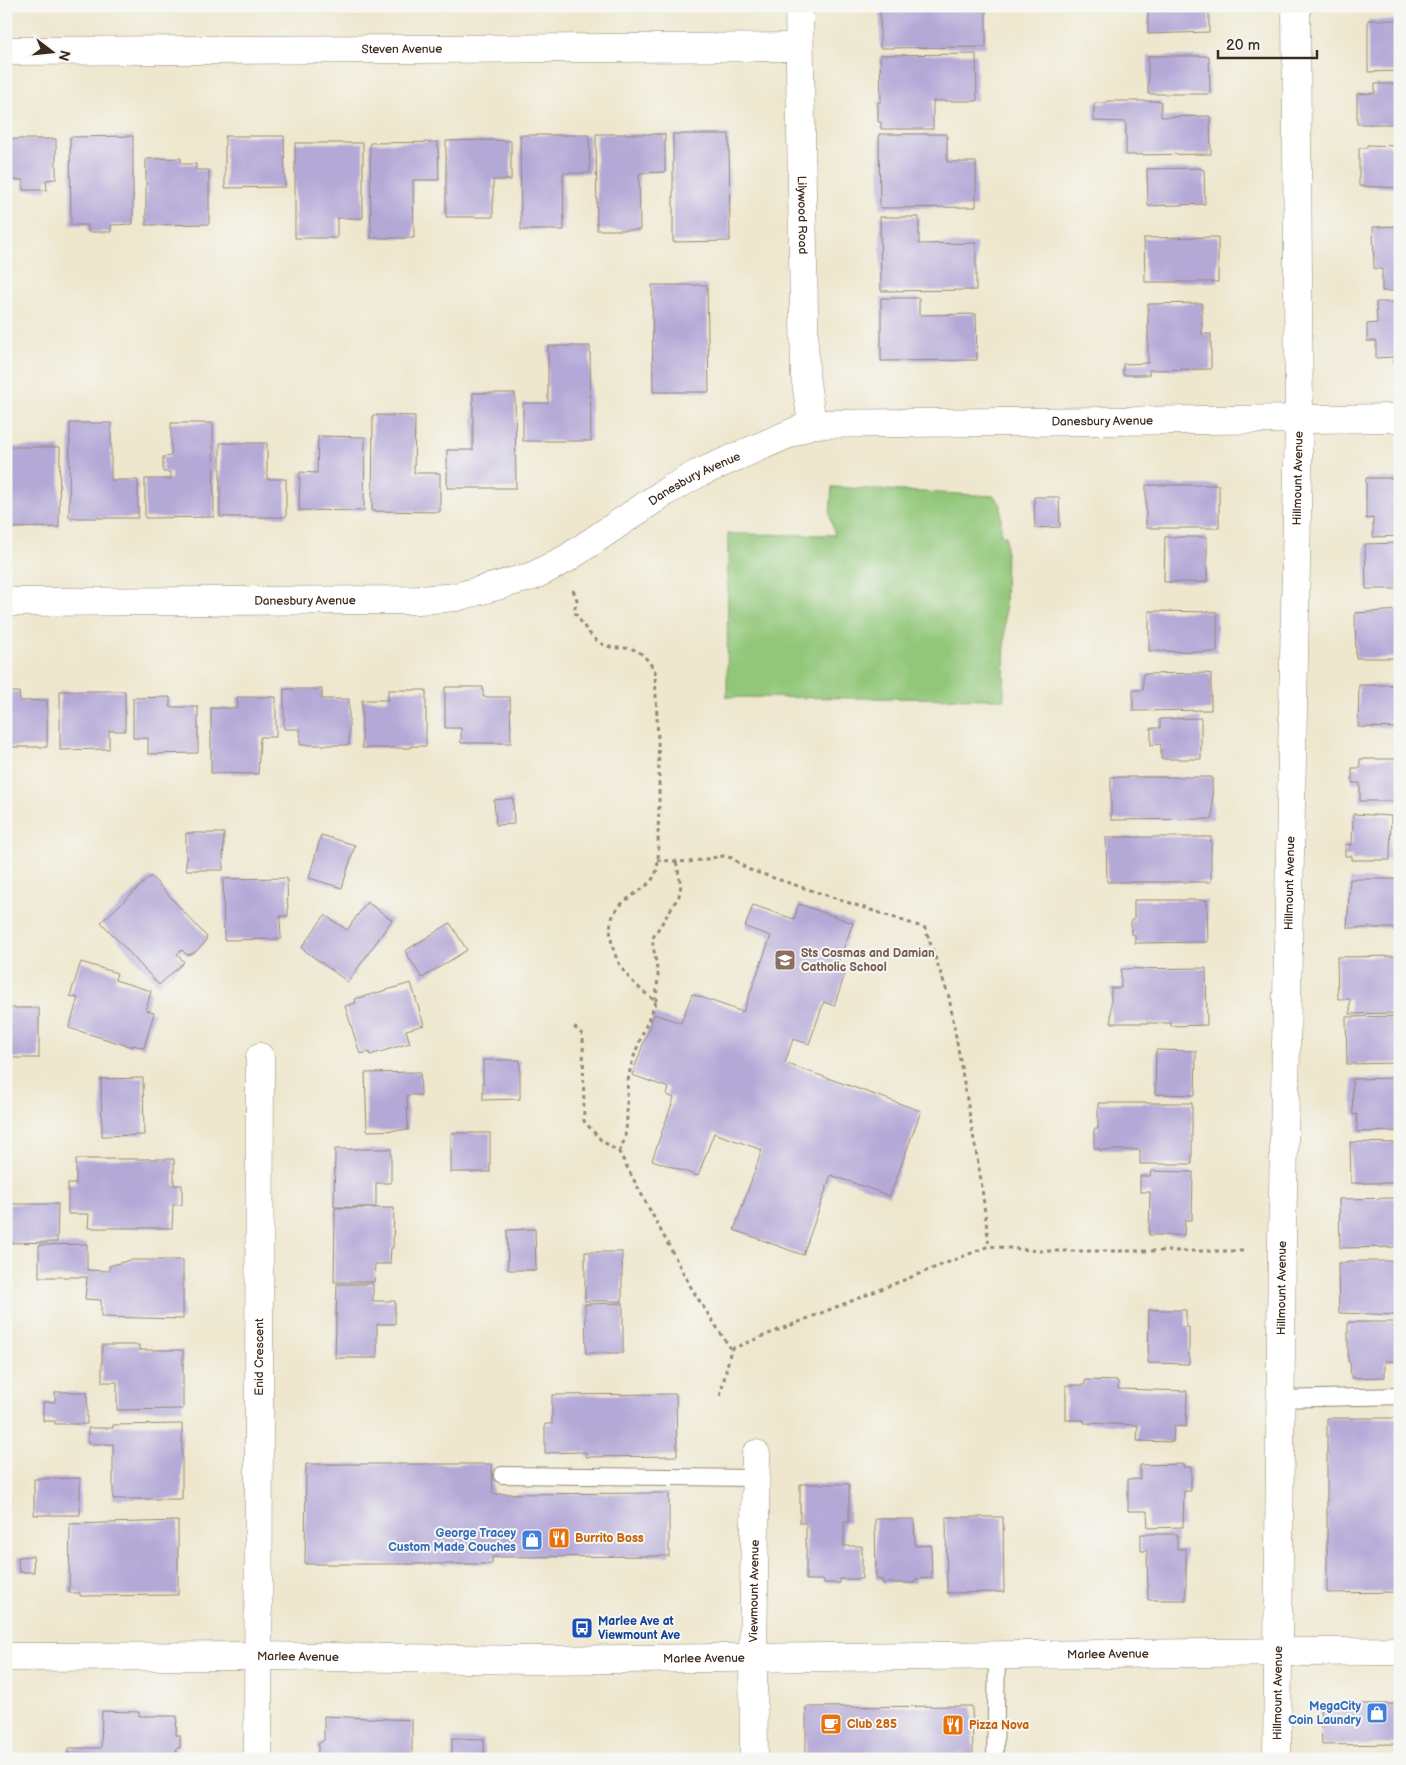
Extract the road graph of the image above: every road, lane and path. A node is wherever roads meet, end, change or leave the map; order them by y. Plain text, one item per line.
1 (799, 6) edge
2 (1296, 6) edge
3 (799, 48) junction
4 (6, 51) edge
5 (1299, 418) junction
6 (1400, 418) edge
7 (812, 424) junction
8 (572, 586) dead end
9 (6, 602) edge
10 (657, 860) junction
11 (676, 861) junction
12 (656, 1001) junction
13 (574, 1027) dead end
14 (260, 1057) dead end
15 (619, 1152) junction
16 (989, 1246) junction
17 (1243, 1251) dead end
18 (731, 1349) junction
19 (1400, 1396) edge
20 (720, 1397) dead end
21 (1280, 1398) junction
22 (756, 1466) joint
23 (502, 1475) dead end
24 (1400, 1651) edge
25 (1277, 1653) junction
26 (259, 1656) junction
27 (997, 1656) junction
28 (6, 1657) edge
29 (753, 1658) junction
30 (258, 1759) edge
31 (754, 1759) edge
32 (995, 1759) edge
33 (1277, 1759) edge

1 - 3 street, Lilywood Road
2 - 5 street, Hillmount Avenue
3 - 4 street, Steven Avenue
3 - 7 street, Lilywood Road
5 - 6 street, Danesbury Avenue
5 - 7 street, Danesbury Avenue
5 - 21 street, Hillmount Avenue
7 - 9 street, Danesbury Avenue
8 - 10 path
10 - 11 path
10 - 12 path
11 - 12 path
11 - 16 path
12 - 15 path
13 - 15 path
14 - 26 street, Enid Crescent
15 - 18 path
16 - 17 path
16 - 18 path
18 - 20 path
19 - 21 lane
21 - 25 street, Hillmount Avenue
22 - 23 lane
22 - 29 street, Viewmount Avenue
24 - 25 street, Marlee Avenue
25 - 27 street, Marlee Avenue
25 - 33 street, Hillmount Avenue
26 - 28 street, Marlee Avenue
26 - 29 street, Marlee Avenue
26 - 30 street, Enid Crescent
27 - 29 street, Marlee Avenue
27 - 32 lane
29 - 31 street, Viewmount Avenue

